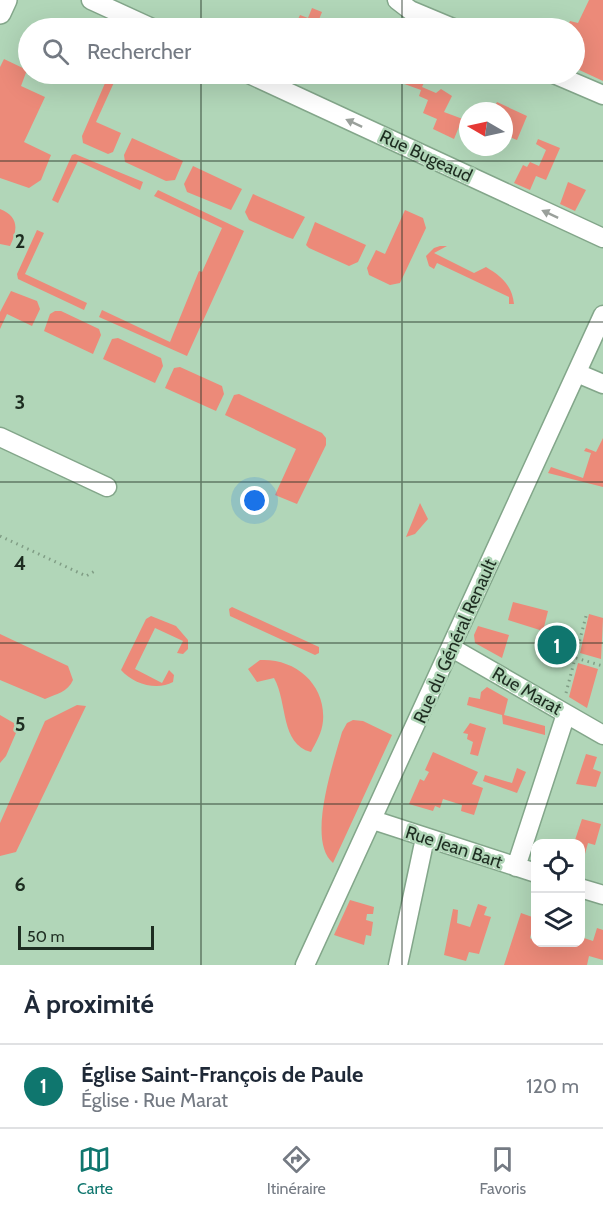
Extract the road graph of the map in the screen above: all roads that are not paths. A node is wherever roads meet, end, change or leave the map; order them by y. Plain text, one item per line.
1 (6, 0) edge
2 (91, 0) edge
3 (397, 0) edge
4 (0, 13) edge
5 (130, 18) edge
6 (429, 18) edge
7 (271, 84) edge
8 (577, 84) edge
9 (603, 95) edge
10 (603, 238) edge
11 (603, 315) edge
12 (577, 372) junction
13 (603, 384) edge
14 (0, 437) edge
15 (107, 487) dead end
16 (452, 648) junction
17 (566, 706) junction
18 (603, 735) edge
19 (373, 820) junction
20 (425, 838) junction
21 (516, 867) junction
22 (531, 872) edge
23 (585, 890) edge
24 (603, 895) edge
25 (305, 965) edge
26 (398, 965) edge

1 - 4 street
2 - 5 street
3 - 6 street
10 -> 7 street, Rue Bugeaud
8 - 9 street
11 - 12 street, Rue du Général Renault
12 - 13 street
12 - 16 street, Rue du Général Renault
14 - 15 street
16 - 17 street, Rue Marat
16 - 19 street, Rue du Général Renault
17 - 18 street, Rue Marat
17 - 21 street
19 - 20 street, Rue Jean Bart
19 - 25 street, Rue du Général Renault
20 - 21 street, Rue Jean Bart
20 - 26 street
21 - 22 street, Rue Jean Bart
23 - 24 street

